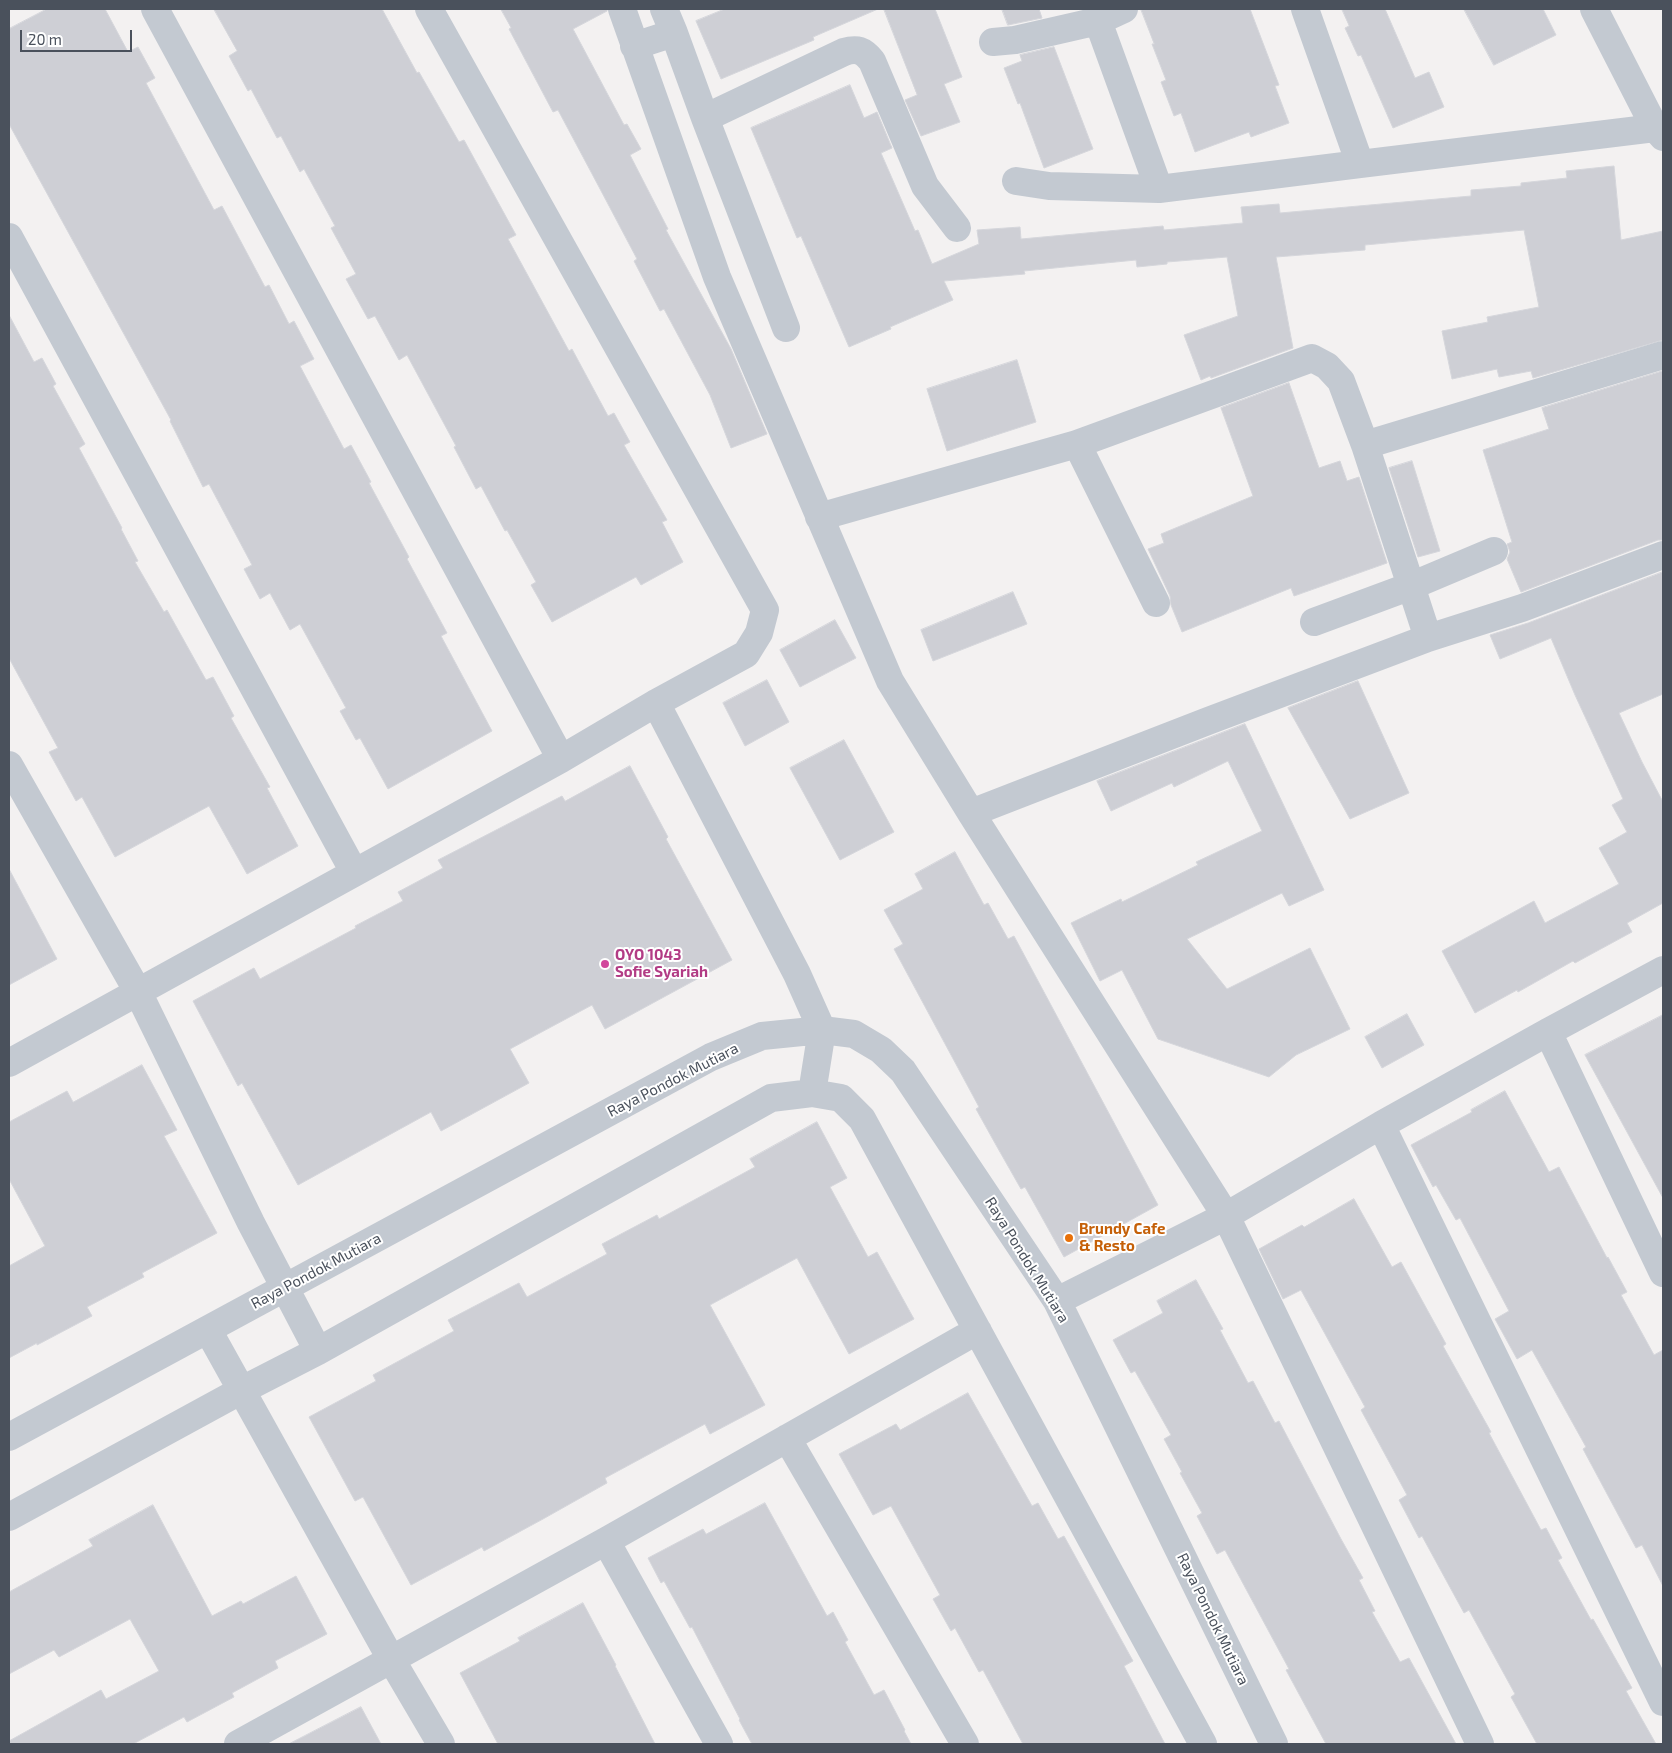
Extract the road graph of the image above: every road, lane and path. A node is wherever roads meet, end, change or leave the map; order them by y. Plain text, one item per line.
1 (156, 9) edge
2 (429, 9) edge
3 (622, 9) edge
4 (1124, 9) edge
5 (1305, 9) edge
6 (1594, 9) edge
7 (669, 21) edge
8 (1098, 21) junction
9 (993, 42) dead end
10 (634, 46) junction
11 (705, 118) junction
12 (1659, 132) edge
13 (1360, 164) junction
14 (1016, 181) dead end
15 (1159, 188) junction
16 (957, 228) dead end
17 (9, 237) edge
18 (786, 328) dead end
19 (1663, 355) edge
20 (1078, 444) junction
21 (1365, 445) junction
22 (819, 518) junction
23 (1494, 551) dead end
24 (1663, 555) edge
25 (1411, 586) junction
26 (1156, 603) dead end
27 (1314, 622) dead end
28 (1428, 638) junction
29 (656, 703) junction
30 (561, 759) junction
31 (9, 764) edge
32 (971, 813) junction
33 (354, 872) junction
34 (1663, 970) edge
35 (138, 992) junction
36 (822, 1030) junction
37 (1548, 1032) junction
38 (9, 1063) edge
39 (812, 1093) junction
40 (1381, 1125) junction
41 (1226, 1216) junction
42 (1663, 1273) edge
43 (286, 1288) junction
44 (1057, 1301) junction
45 (208, 1330) junction
46 (978, 1331) junction
47 (318, 1351) junction
48 (242, 1390) junction
49 (9, 1437) edge
50 (788, 1438) junction
51 (9, 1517) edge
52 (606, 1541) junction
53 (391, 1658) junction
54 (1663, 1702) edge
55 (238, 1744) edge
56 (440, 1744) edge
57 (719, 1744) edge
58 (965, 1744) edge
59 (1203, 1744) edge
60 (1274, 1744) edge
61 (1480, 1744) edge

1 - 30 street
2 - 29 street
3 - 10 street
4 - 8 street
5 - 13 street
6 - 12 street
7 - 10 street
7 - 11 street
8 - 9 street
8 - 15 street
10 - 22 street
11 - 16 street
11 - 18 street
12 - 13 street
13 - 15 street
14 - 15 street
17 - 33 street
19 - 21 street
20 - 21 street
20 - 22 street
20 - 26 street
21 - 25 street
22 - 32 street
23 - 25 street
24 - 28 street
25 - 27 street
25 - 28 street
28 - 32 street
29 - 30 street
29 - 36 street
30 - 33 street
31 - 35 street
32 - 41 street
33 - 35 street
34 - 37 street
35 - 38 street
35 - 43 street
36 - 39 street
36 - 43 street, Raya Pondok Mutiara
36 - 44 street, Raya Pondok Mutiara
37 - 40 street
37 - 42 street
39 - 46 street
39 - 47 street
40 - 41 street
40 - 54 street
41 - 44 street
41 - 61 street
43 - 45 street, Raya Pondok Mutiara
43 - 47 street
44 - 60 street, Raya Pondok Mutiara
45 - 48 street
45 - 49 street, Raya Pondok Mutiara
46 - 50 street
46 - 59 street
47 - 48 street
48 - 51 street
48 - 53 street
50 - 52 street
50 - 58 street
52 - 53 street
52 - 57 street
53 - 55 street
53 - 56 street

